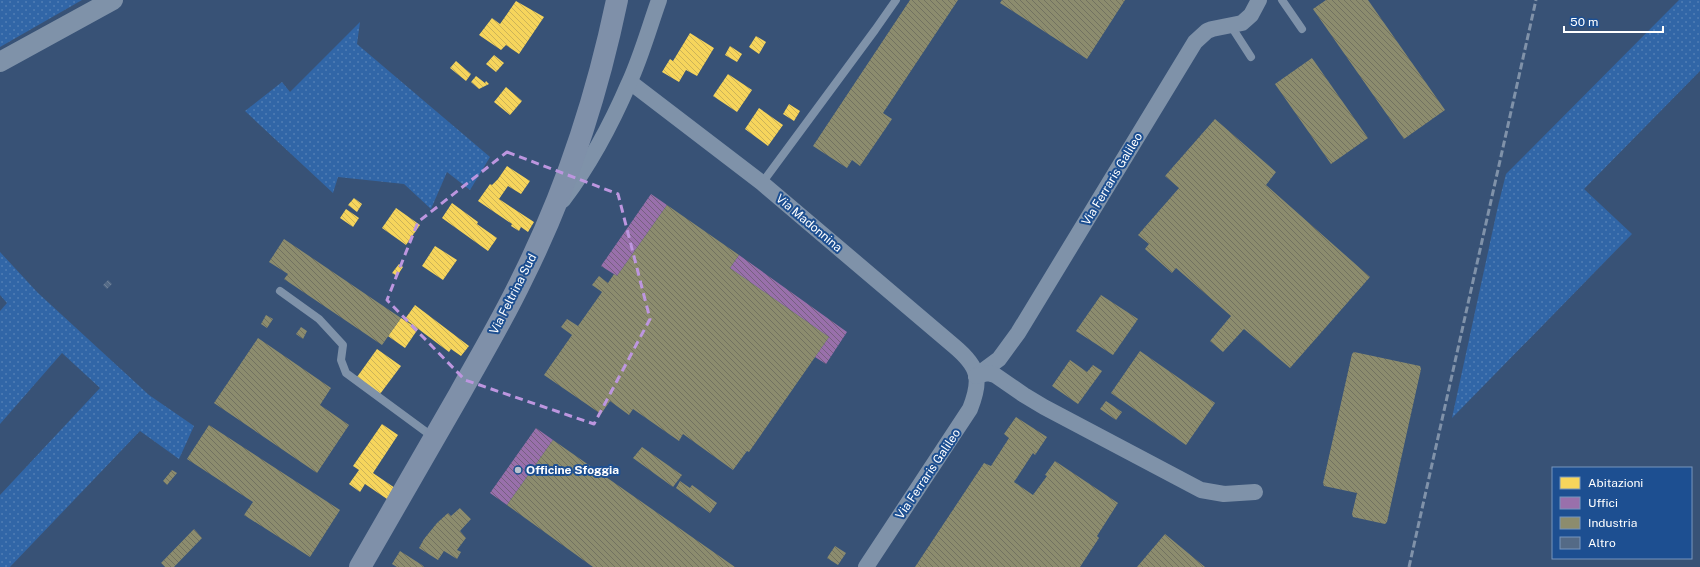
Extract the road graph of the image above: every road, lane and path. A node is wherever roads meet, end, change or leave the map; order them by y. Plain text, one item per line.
1 (113, 0) edge
2 (618, 0) edge
3 (659, 0) edge
4 (896, 0) edge
5 (1259, 0) edge
6 (1282, 0) edge
7 (1231, 26) junction
8 (1302, 29) dead end
9 (1251, 57) dead end
10 (0, 62) edge
11 (630, 82) junction
12 (762, 183) junction
13 (549, 219) junction
14 (280, 292) dead end
15 (976, 376) junction
16 (434, 438) junction
17 (1255, 492) dead end
18 (360, 567) edge
19 (866, 567) edge

1 - 10 street
2 - 13 main road, Via Feltrina Sud
3 - 11 street
4 - 12 lane
5 - 7 street, Via Ferraris Galileo
6 - 8 lane
7 - 9 lane
7 - 15 street, Via Ferraris Galileo
11 - 12 street, Via Madonnina
11 - 13 street
12 - 15 street, Via Madonnina
13 - 16 main road, Via Feltrina Sud
14 - 16 lane
15 - 17 street
15 - 19 street, Via Ferraris Galileo
16 - 18 main road, Via Feltrina Sud

